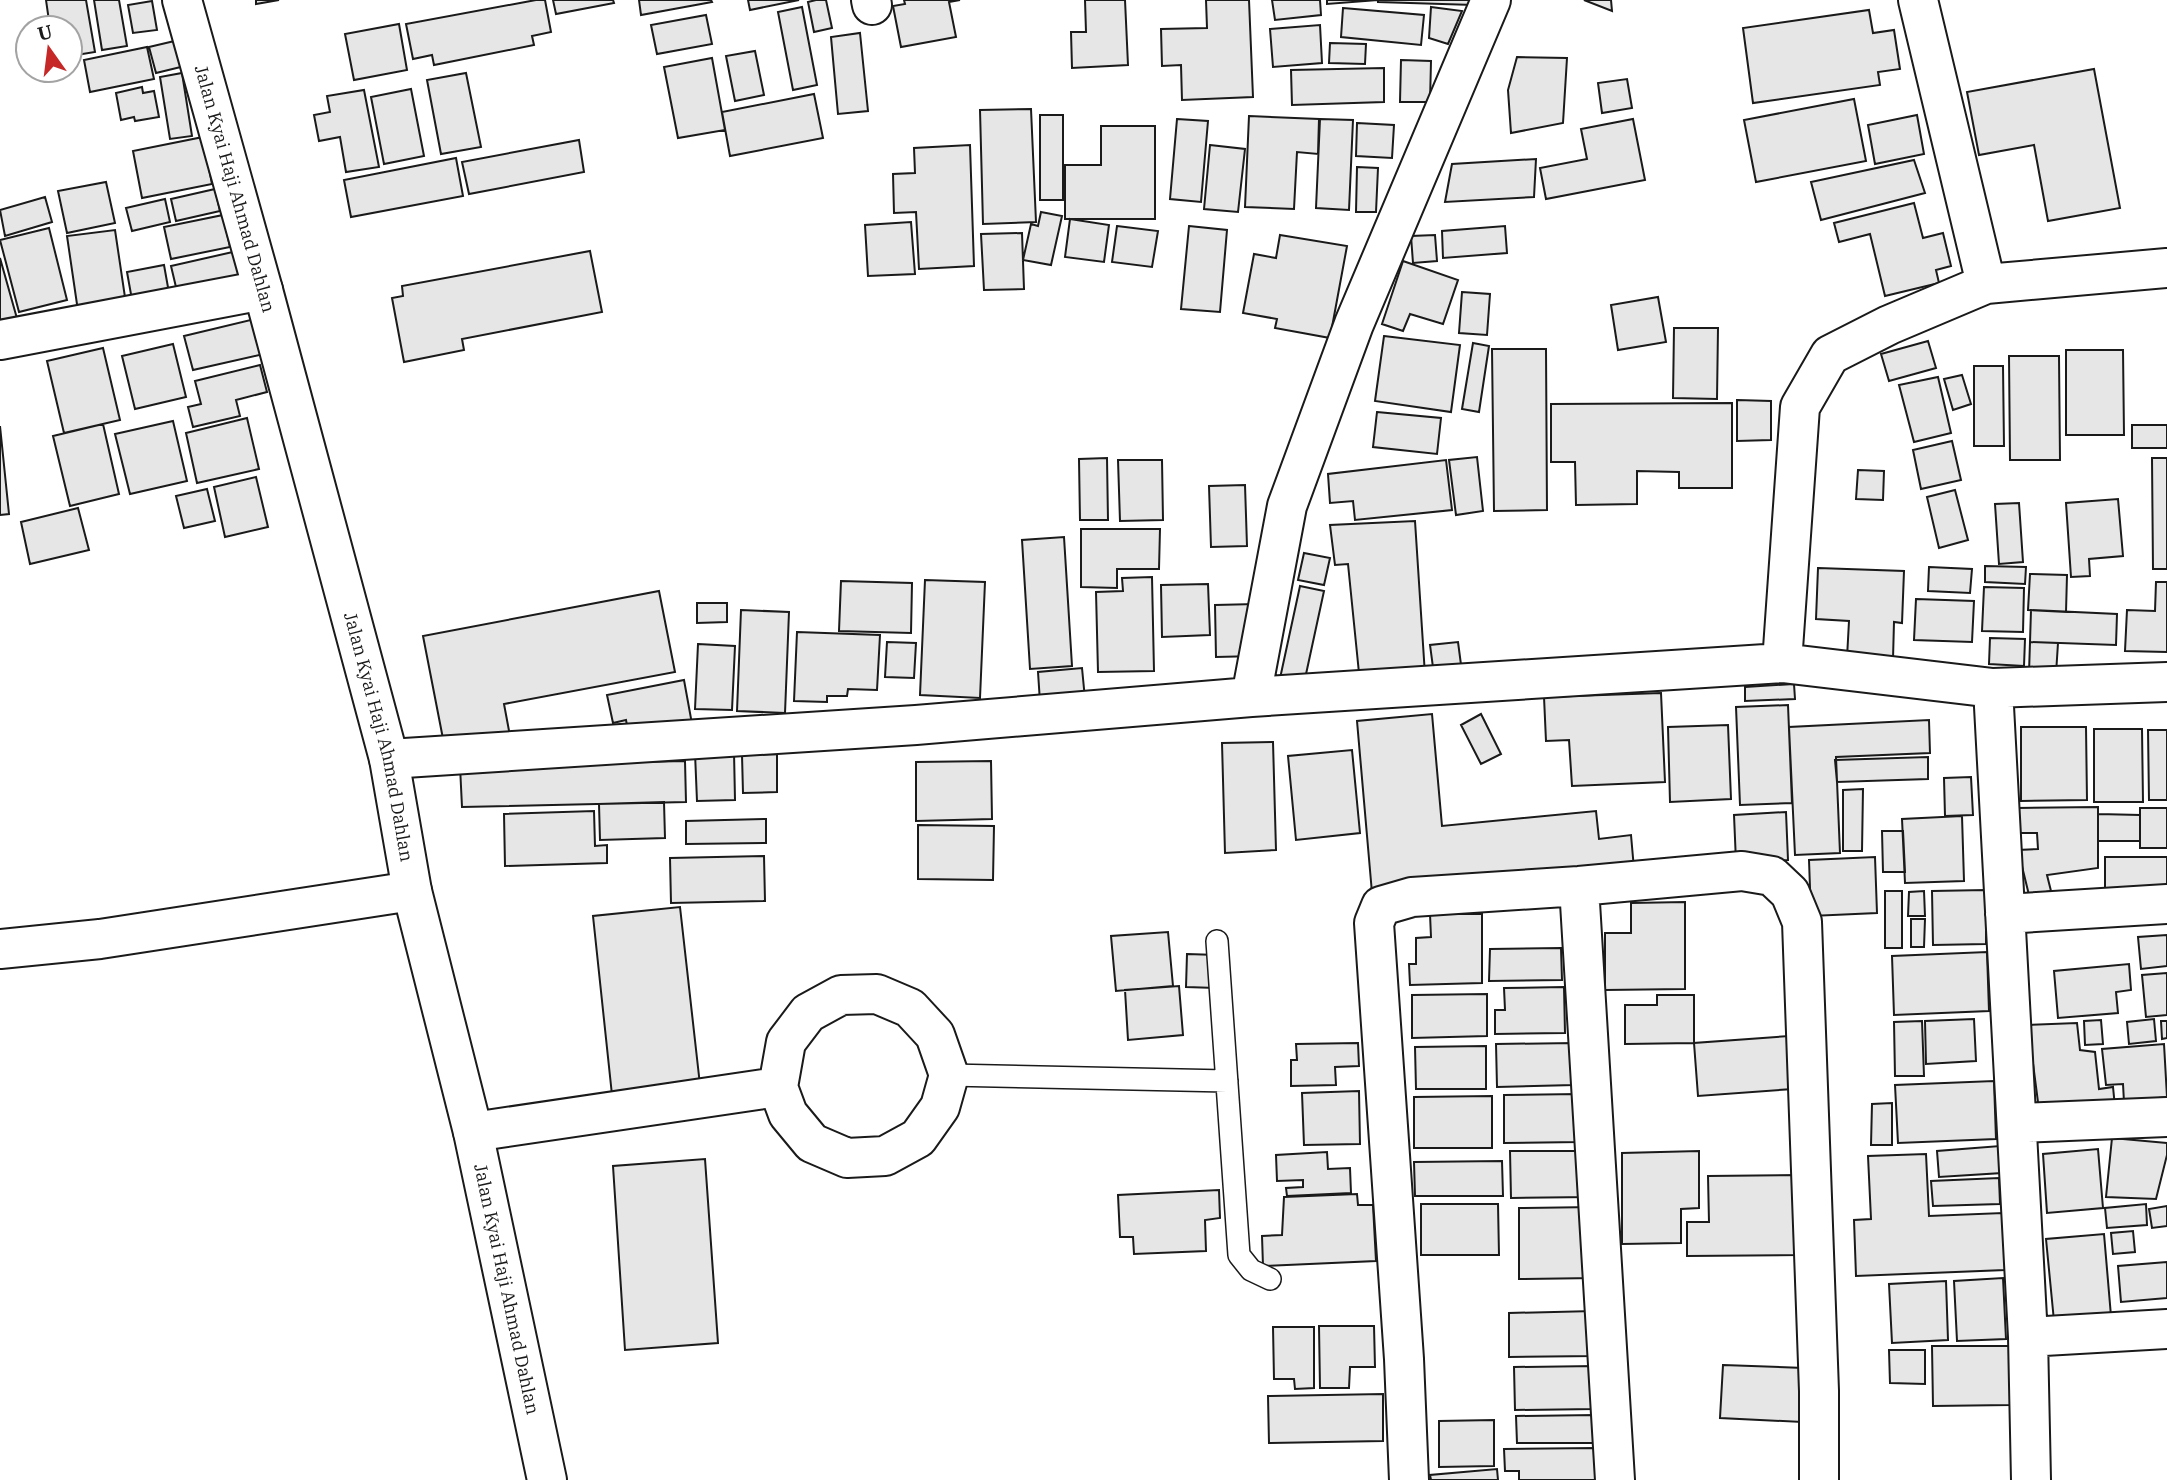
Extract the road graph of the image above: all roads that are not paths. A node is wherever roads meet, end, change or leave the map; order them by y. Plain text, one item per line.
1 (182, 0) edge
2 (1491, 0) edge
3 (1918, 0) edge
4 (2167, 268) edge
5 (1986, 284) junction
6 (262, 290) junction
7 (0, 340) edge
8 (1782, 663) junction
9 (2167, 682) edge
10 (1993, 688) junction
11 (1251, 697) junction
12 (389, 759) junction
13 (1579, 886) junction
14 (412, 891) junction
15 (2167, 904) edge
16 (2005, 914) junction
17 (1217, 941) dead end
18 (0, 949) edge
19 (950, 1075) junction
20 (1227, 1081) junction
21 (778, 1087) junction
22 (2167, 1117) edge
23 (2017, 1123) junction
24 (472, 1132) junction
25 (1270, 1279) dead end
26 (2167, 1329) edge
27 (2028, 1337) junction
28 (547, 1480) edge
29 (1409, 1480) edge
30 (1615, 1480) edge
31 (1819, 1480) edge
32 (2031, 1480) edge

1 - 6 street, Jalan Kyai Haji Ahmad Dahlan
2 - 11 street
3 - 5 street
4 - 5 street
5 - 8 street
6 - 7 street
6 - 12 street, Jalan Kyai Haji Ahmad Dahlan
8 - 10 street
8 - 11 street
9 - 10 street
10 - 16 street
11 - 12 street
12 - 14 street, Jalan Kyai Haji Ahmad Dahlan
13 - 29 street
13 - 30 street
13 - 31 street
14 - 18 street
14 - 24 street, Jalan Kyai Haji Ahmad Dahlan
15 - 16 street
16 - 23 street
17 - 20 lane
19 - 20 lane
19 - 21 street
19 - 21 street
20 - 25 lane
21 - 24 street
22 - 23 street
23 - 27 street
24 - 28 street, Jalan Kyai Haji Ahmad Dahlan
26 - 27 street
27 - 32 street

